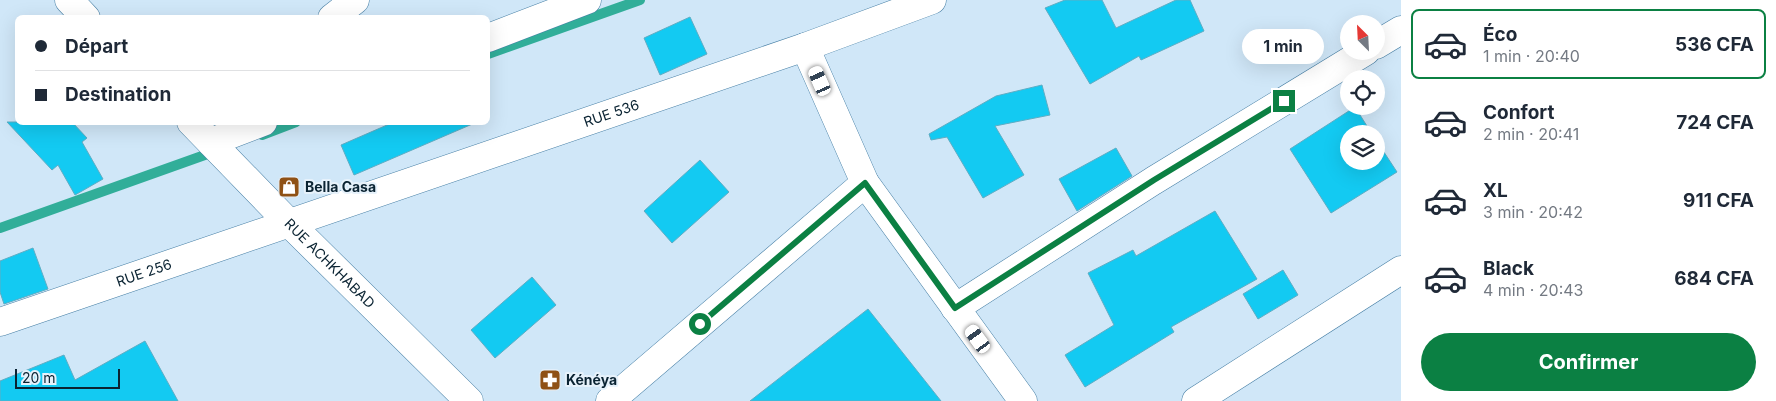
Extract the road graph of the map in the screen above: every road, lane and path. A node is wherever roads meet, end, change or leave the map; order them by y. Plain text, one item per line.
1 (69, 0) edge
2 (355, 0) edge
3 (587, 0) edge
4 (932, 0) edge
5 (83, 15) edge
6 (336, 15) edge
7 (1401, 30) edge
8 (490, 37) edge
9 (1385, 40) edge
10 (805, 47) junction
11 (1351, 60) edge
12 (230, 125) edge
13 (198, 128) edge
14 (865, 183) junction
15 (289, 223) junction
16 (1401, 270) edge
17 (955, 308) junction
18 (0, 322) edge
19 (470, 401) edge
20 (610, 401) edge
21 (1023, 401) edge
22 (1196, 401) edge

1 - 5 street
2 - 6 street
3 - 8 street
4 - 10 street, RUE 536
7 - 9 street
10 - 14 street
10 - 15 street, RUE 536
11 - 17 street
12 - 13 street
13 - 15 street, RUE ACHKHABAD
14 - 17 street
14 - 20 street
15 - 18 street, RUE 256
15 - 19 street, RUE ACHKHABAD
16 - 22 street
17 - 21 street

